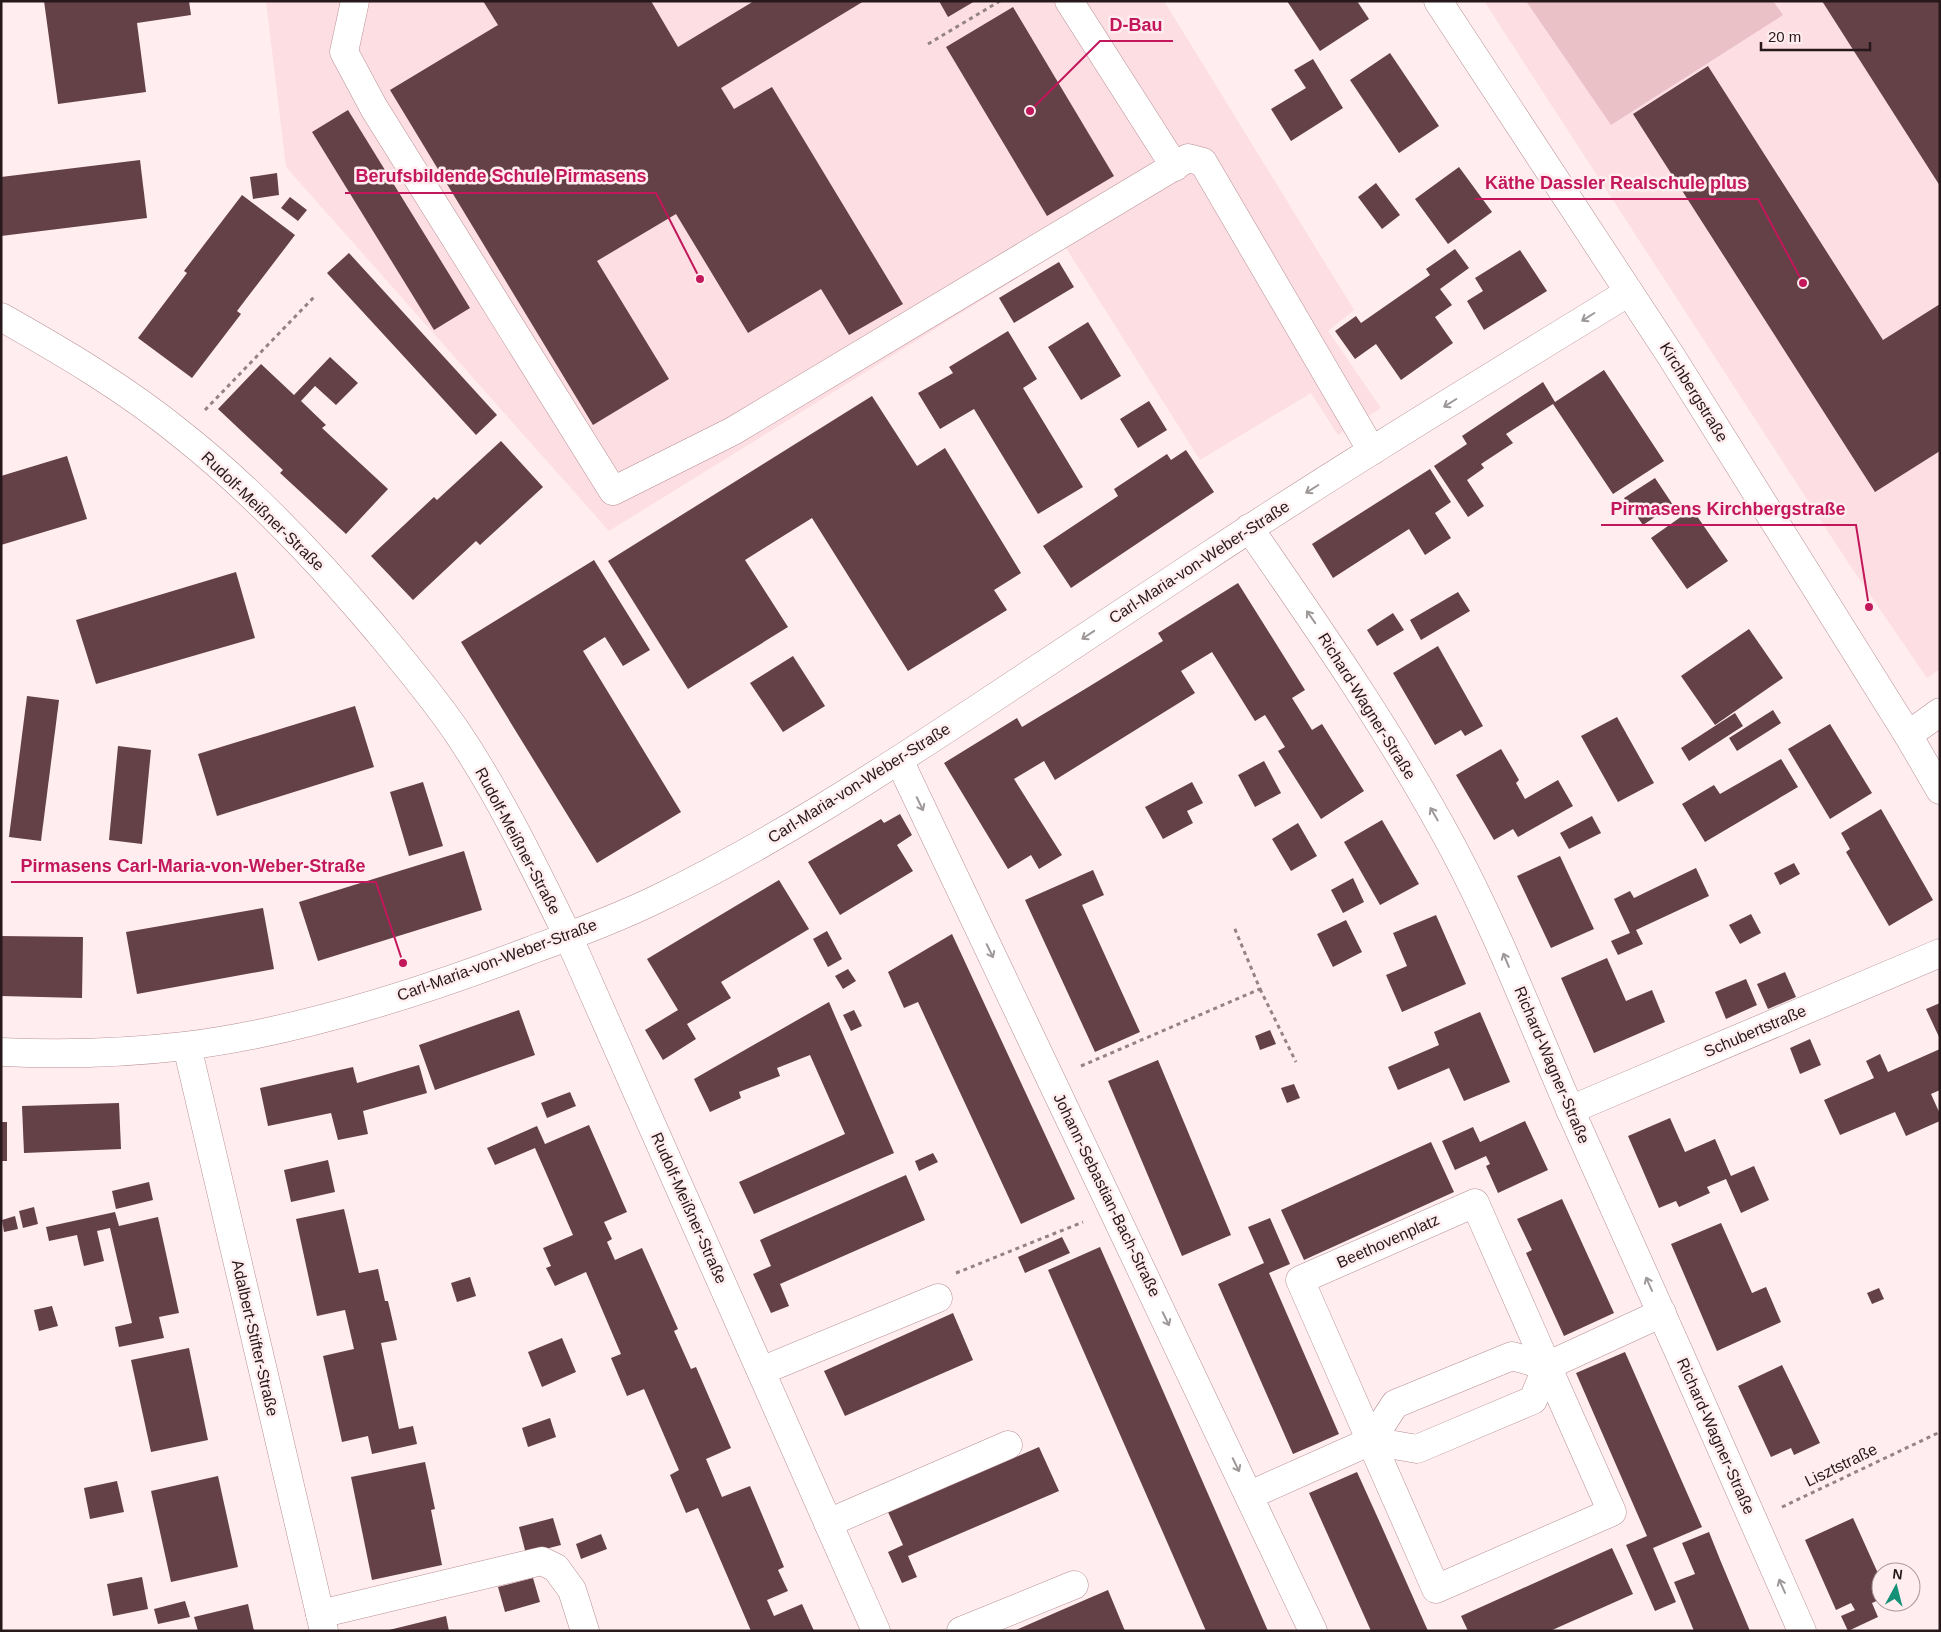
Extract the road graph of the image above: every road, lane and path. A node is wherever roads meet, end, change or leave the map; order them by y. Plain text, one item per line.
1 (355, 1) edge
2 (1000, 1) edge
3 (1069, 1) edge
4 (1438, 1) edge
5 (928, 44) dead end
6 (1174, 167) junction
7 (1629, 292) junction
8 (316, 295) dead end
9 (1, 317) edge
10 (182, 434) junction
11 (1372, 451) junction
12 (1249, 528) junction
13 (1940, 712) edge
14 (1908, 735) junction
15 (899, 760) junction
16 (1940, 790) edge
17 (1234, 926) dead end
18 (568, 936) junction
19 (1940, 953) edge
20 (1260, 989) junction
21 (187, 1046) junction
22 (1, 1052) edge
23 (1296, 1062) dead end
24 (1051, 1079) junction
25 (1570, 1110) junction
26 (1114, 1210) junction
27 (938, 1298) joint
28 (1662, 1313) junction
29 (1547, 1366) junction
30 (761, 1371) junction
31 (1940, 1432) edge
32 (1371, 1441) junction
33 (1008, 1445) dead end
34 (1250, 1495) junction
35 (1754, 1521) junction
36 (828, 1523) junction
37 (1074, 1584) dead end
38 (322, 1622) edge
39 (585, 1631) edge
40 (876, 1631) edge
41 (960, 1631) edge
42 (1313, 1631) edge
43 (1802, 1631) edge

1 - 6 street
2 - 5 path
3 - 6 street
4 - 7 street, Kirchbergstraße
6 - 11 street
7 -> 11 street, Carl-Maria-von-Weber-Straße
7 - 14 street, Kirchbergstraße
8 - 10 path
9 - 10 street, Rudolf-Meißner-Straße
10 - 18 street, Rudolf-Meißner-Straße
11 -> 12 street, Carl-Maria-von-Weber-Straße
12 -> 15 street, Carl-Maria-von-Weber-Straße
25 -> 12 street, Richard-Wagner-Straße
13 - 14 street
14 - 16 street, Kirchbergstraße
15 - 18 street, Carl-Maria-von-Weber-Straße
15 -> 24 street, Johann-Sebastian-Bach-Straße
17 - 20 path
18 - 21 street, Carl-Maria-von-Weber-Straße
18 - 30 street, Rudolf-Meißner-Straße
19 - 25 street, Schubertstraße
20 - 23 path
20 - 24 path
21 - 22 street, Carl-Maria-von-Weber-Straße
21 - 38 street, Adalbert-Stifter-Straße
24 - 26 street, Johann-Sebastian-Bach-Straße
28 -> 25 street, Richard-Wagner-Straße
26 - 27 path
26 -> 34 street, Johann-Sebastian-Bach-Straße
27 - 30 street
28 - 29 street
28 - 35 street, Richard-Wagner-Straße
29 - 32 street
29 - 32 street
29 - 32 street, Beethovenplatz
29 - 32 street, Beethovenplatz
30 - 36 street, Rudolf-Meißner-Straße
31 - 35 path, Lisztstraße
32 - 34 street
33 - 36 street
34 - 42 street, Johann-Sebastian-Bach-Straße
43 -> 35 street, Richard-Wagner-Straße
36 - 40 street, Rudolf-Meißner-Straße
37 - 41 street
38 - 39 street

